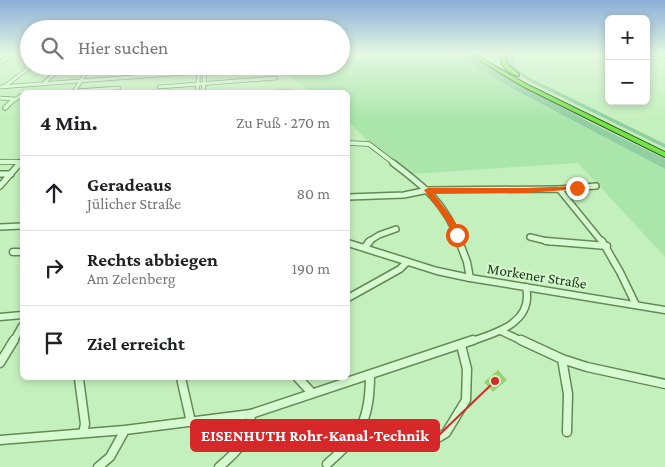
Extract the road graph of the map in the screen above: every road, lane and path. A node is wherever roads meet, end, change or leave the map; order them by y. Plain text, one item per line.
1 (20, 76) edge
2 (52, 76) edge
3 (85, 76) edge
4 (143, 76) edge
5 (199, 76) edge
6 (205, 76) edge
7 (508, 76) edge
8 (515, 76) edge
9 (518, 76) edge
10 (276, 78) dead end
11 (82, 81) junction
12 (43, 84) junction
13 (204, 84) junction
14 (530, 84) junction
15 (198, 85) junction
16 (2, 87) edge
17 (159, 87) dead end
18 (119, 88) dead end
19 (76, 90) edge
20 (97, 90) edge
21 (197, 90) edge
22 (203, 90) edge
23 (20, 97) edge
24 (0, 98) edge
25 (17, 99) junction
26 (5, 108) dead end
27 (350, 144) edge
28 (665, 152) edge
29 (665, 155) edge
30 (0, 162) edge
31 (20, 162) edge
32 (20, 164) edge
33 (0, 174) edge
34 (11, 174) junction
35 (0, 186) edge
36 (596, 186) dead end
37 (559, 189) junction
38 (428, 190) junction
39 (350, 197) edge
40 (20, 226) edge
41 (0, 228) edge
42 (396, 229) dead end
43 (530, 237) dead end
44 (350, 243) edge
45 (607, 246) junction
46 (365, 247) junction
47 (13, 252) dead end
48 (20, 252) edge
49 (407, 262) junction
50 (470, 278) junction
51 (526, 287) junction
52 (350, 297) edge
53 (636, 305) junction
54 (665, 310) edge
55 (20, 315) edge
56 (0, 317) edge
57 (20, 329) edge
58 (501, 331) junction
59 (461, 345) junction
60 (562, 359) junction
61 (0, 363) edge
62 (370, 375) junction
63 (79, 380) edge
64 (181, 380) edge
65 (300, 380) edge
66 (665, 384) edge
67 (312, 393) junction
68 (251, 414) junction
69 (191, 422) junction
70 (124, 430) junction
71 (567, 432) dead end
72 (83, 433) junction
73 (0, 440) edge
74 (434, 440) dead end
75 (328, 464) dead end
76 (98, 467) edge
77 (219, 467) edge

1 - 16 street
2 - 12 street
3 - 11 street
4 - 11 street
5 - 15 street
6 - 13 street
7 - 29 highway
8 - 14 highway
9 - 14 highway
10 - 13 street
11 - 12 street
11 - 19 street
12 - 16 street
13 - 15 street
13 - 22 street
14 - 28 highway
15 - 17 street
15 - 21 street
18 - 20 street
23 - 25 street
24 - 25 street
25 - 26 street
27 - 38 street
30 - 31 street
32 - 34 street
33 - 34 street
34 - 35 street
36 - 37 street
37 - 38 street
37 - 45 street
38 - 39 street
38 - 50 street
40 - 41 street
42 - 46 street
43 - 45 street
44 - 46 street, Morkener Straße
45 - 53 street
46 - 49 street, Morkener Straße
47 - 48 street
49 - 50 street, Morkener Straße
49 - 52 street
50 - 51 street, Morkener Straße
51 - 53 street, Morkener Straße
51 - 58 street
53 - 54 street, Morkener Straße
55 - 56 street
57 - 61 street
58 - 59 street
58 - 60 street
59 - 62 street
59 - 74 street
60 - 66 street
60 - 71 street
62 - 67 street
62 - 75 street
63 - 72 street
64 - 69 street
65 - 67 street
67 - 68 street
68 - 69 street
68 - 77 street
69 - 70 street
70 - 72 street
70 - 76 street
72 - 73 street

